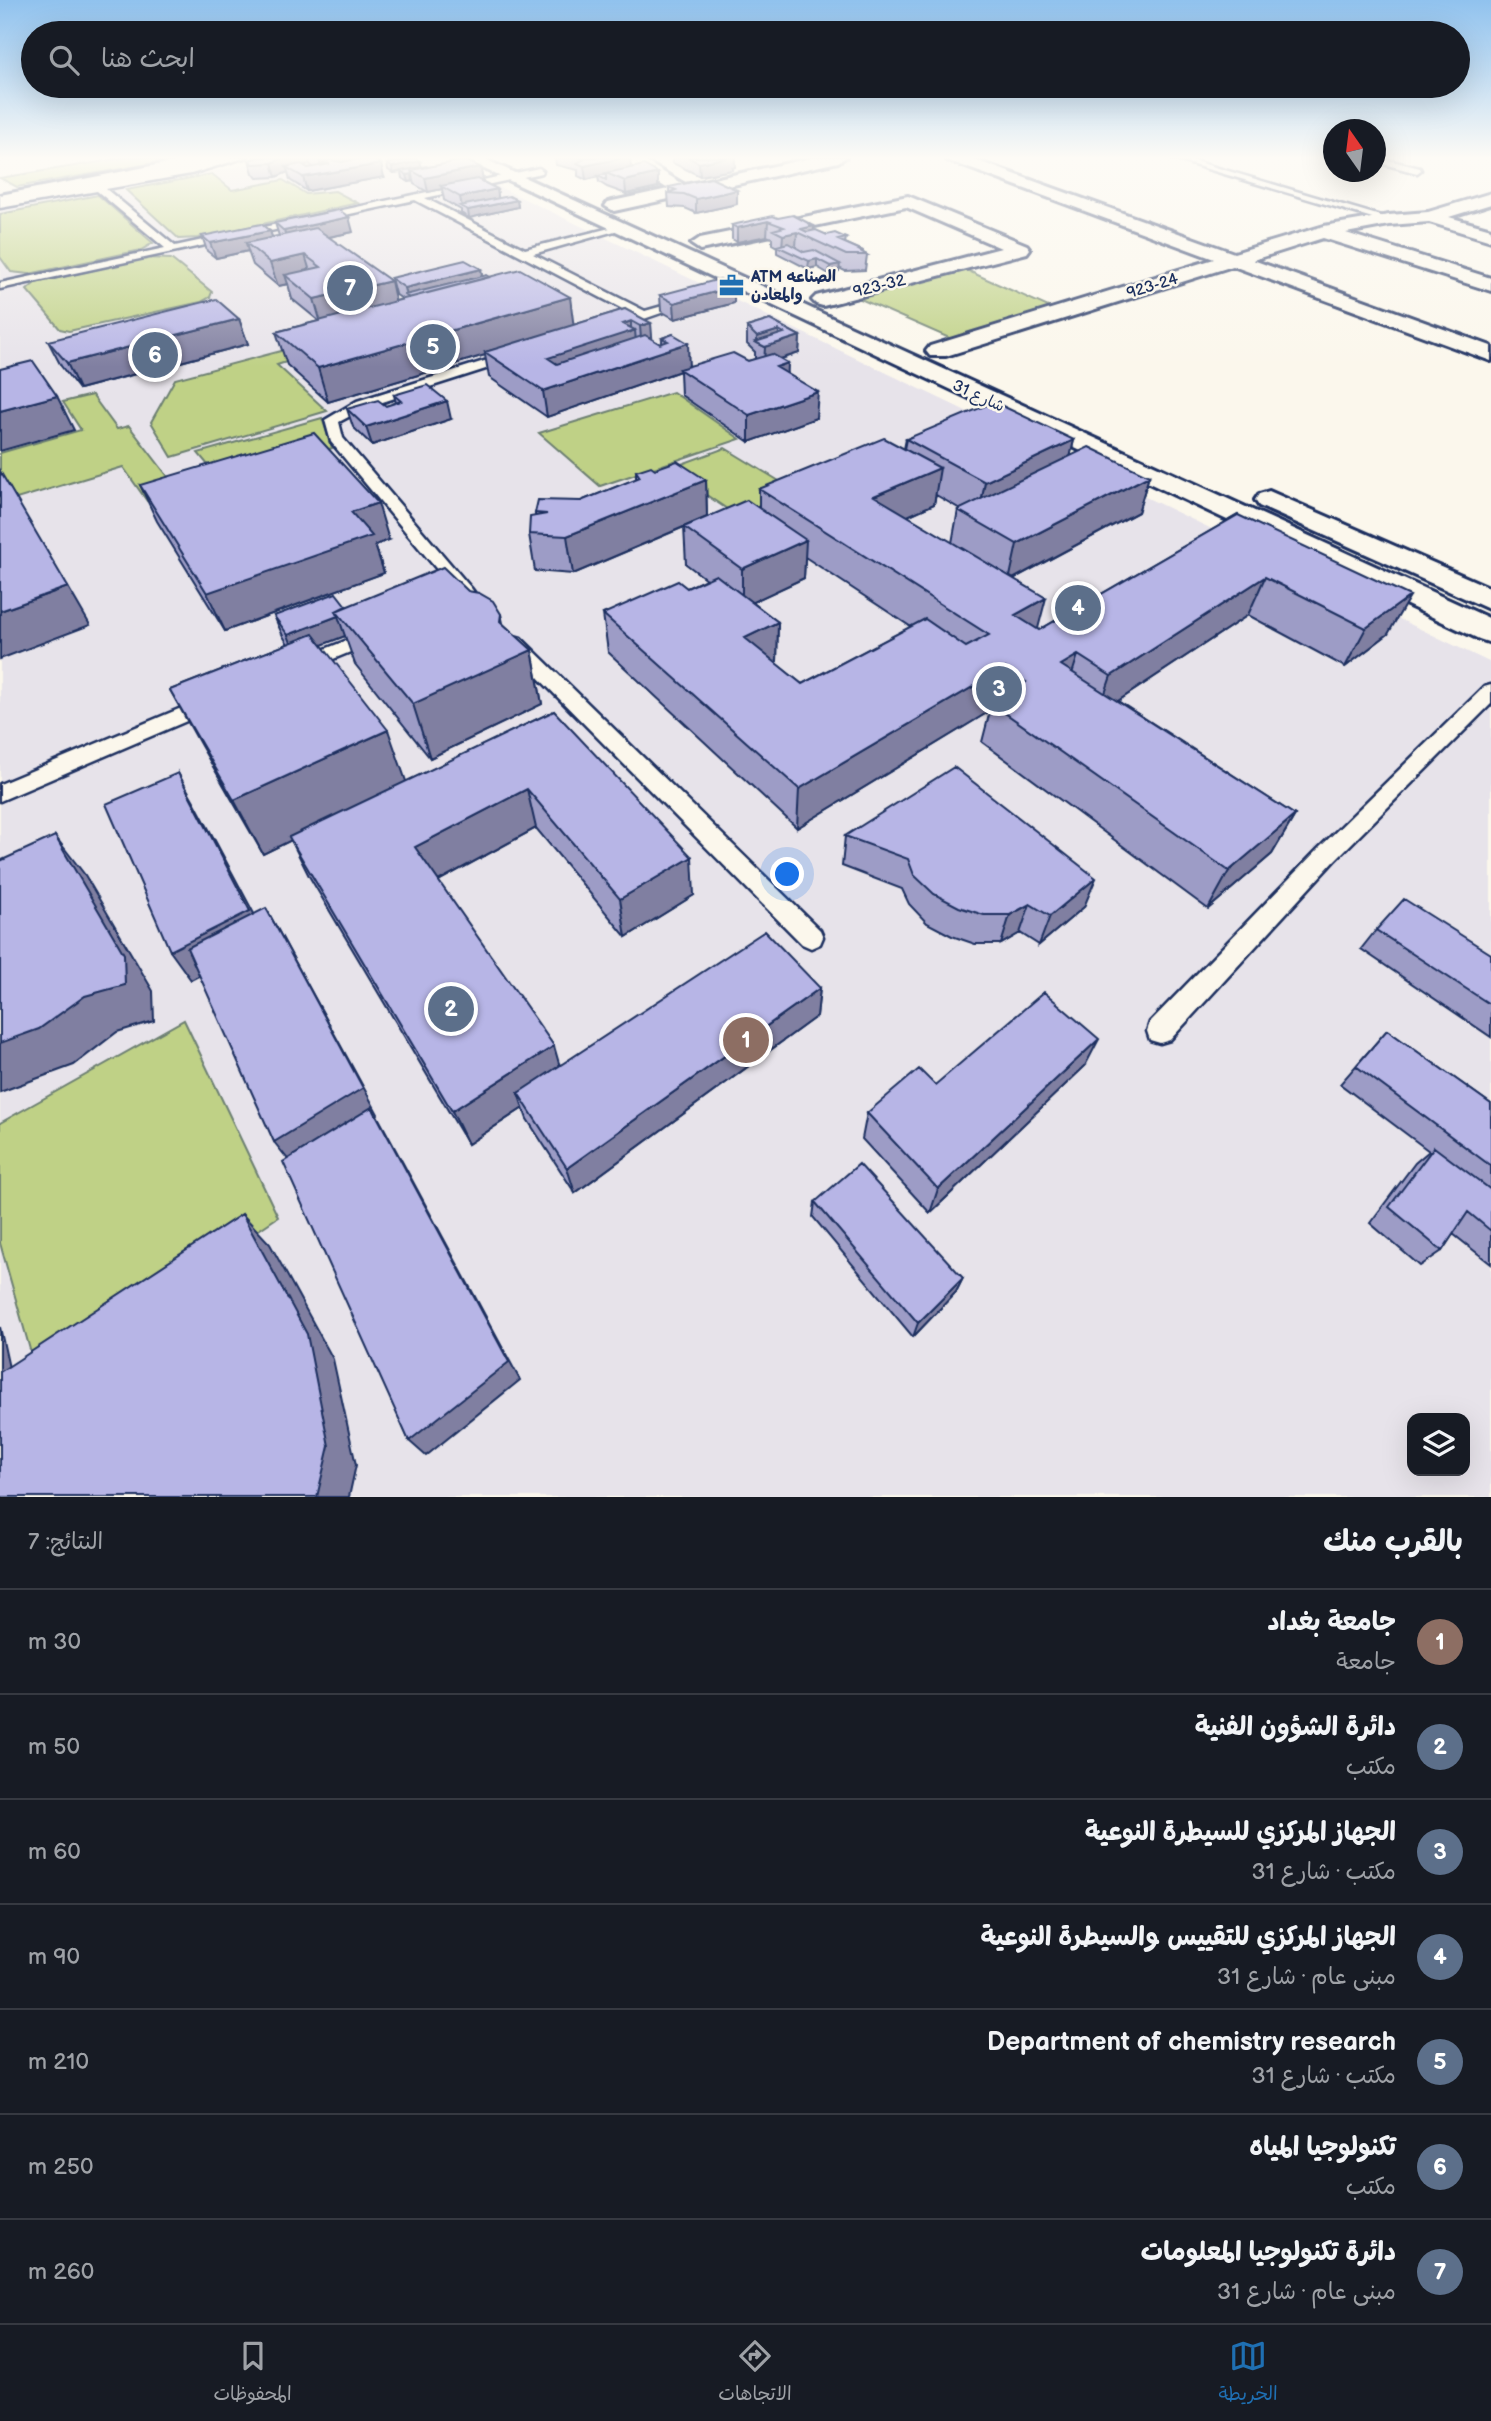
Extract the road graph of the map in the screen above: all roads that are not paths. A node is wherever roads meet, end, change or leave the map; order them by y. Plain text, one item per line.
1 (146, 227) edge
2 (282, 227) edge
3 (472, 227) edge
4 (591, 227) edge
5 (634, 227) edge
6 (647, 227) edge
7 (783, 227) edge
8 (968, 227) edge
9 (1139, 227) edge
10 (1352, 227) edge
11 (1463, 227) edge
12 (1324, 232) junction
13 (1491, 235) edge
14 (700, 244) junction
15 (174, 250) junction
16 (523, 253) junction
17 (1231, 261) junction
18 (741, 284) junction
19 (1491, 285) edge
20 (0, 286) edge
21 (822, 300) junction
22 (643, 315) junction
23 (605, 327) edge
24 (528, 351) edge
25 (937, 351) junction
26 (1491, 354) edge
27 (1051, 402) dead end
28 (1252, 493) dead end
29 (1491, 600) edge
30 (443, 607) edge
31 (498, 626) edge
32 (391, 629) edge
33 (1491, 632) edge
34 (288, 671) edge
35 (1491, 692) edge
36 (223, 698) edge
37 (0, 793) edge
38 (811, 937) dead end
39 (1160, 1031) dead end

1 - 15 lane
2 - 15 lane
3 - 16 lane
4 - 16 lane
5 - 18 street, شارع 31
6 - 14 street, شارع 31
7 - 14 street, 923-32
8 - 21 street, 923-32
9 - 17 street
10 - 12 street, 923-24
11 - 13 street
12 - 17 street, 923-24
12 - 19 street
14 - 21 street, شارع 31
15 - 20 lane
16 - 22 lane
17 - 25 street, 923-24
17 - 26 street
18 - 22 lane
18 - 33 street, شارع 31
21 - 25 street, شارع 31
22 - 23 lane
24 - 30 lane
25 - 27 street, شارع 31
28 - 29 street
31 - 38 lane
32 - 34 lane
35 - 39 lane
36 - 37 lane

